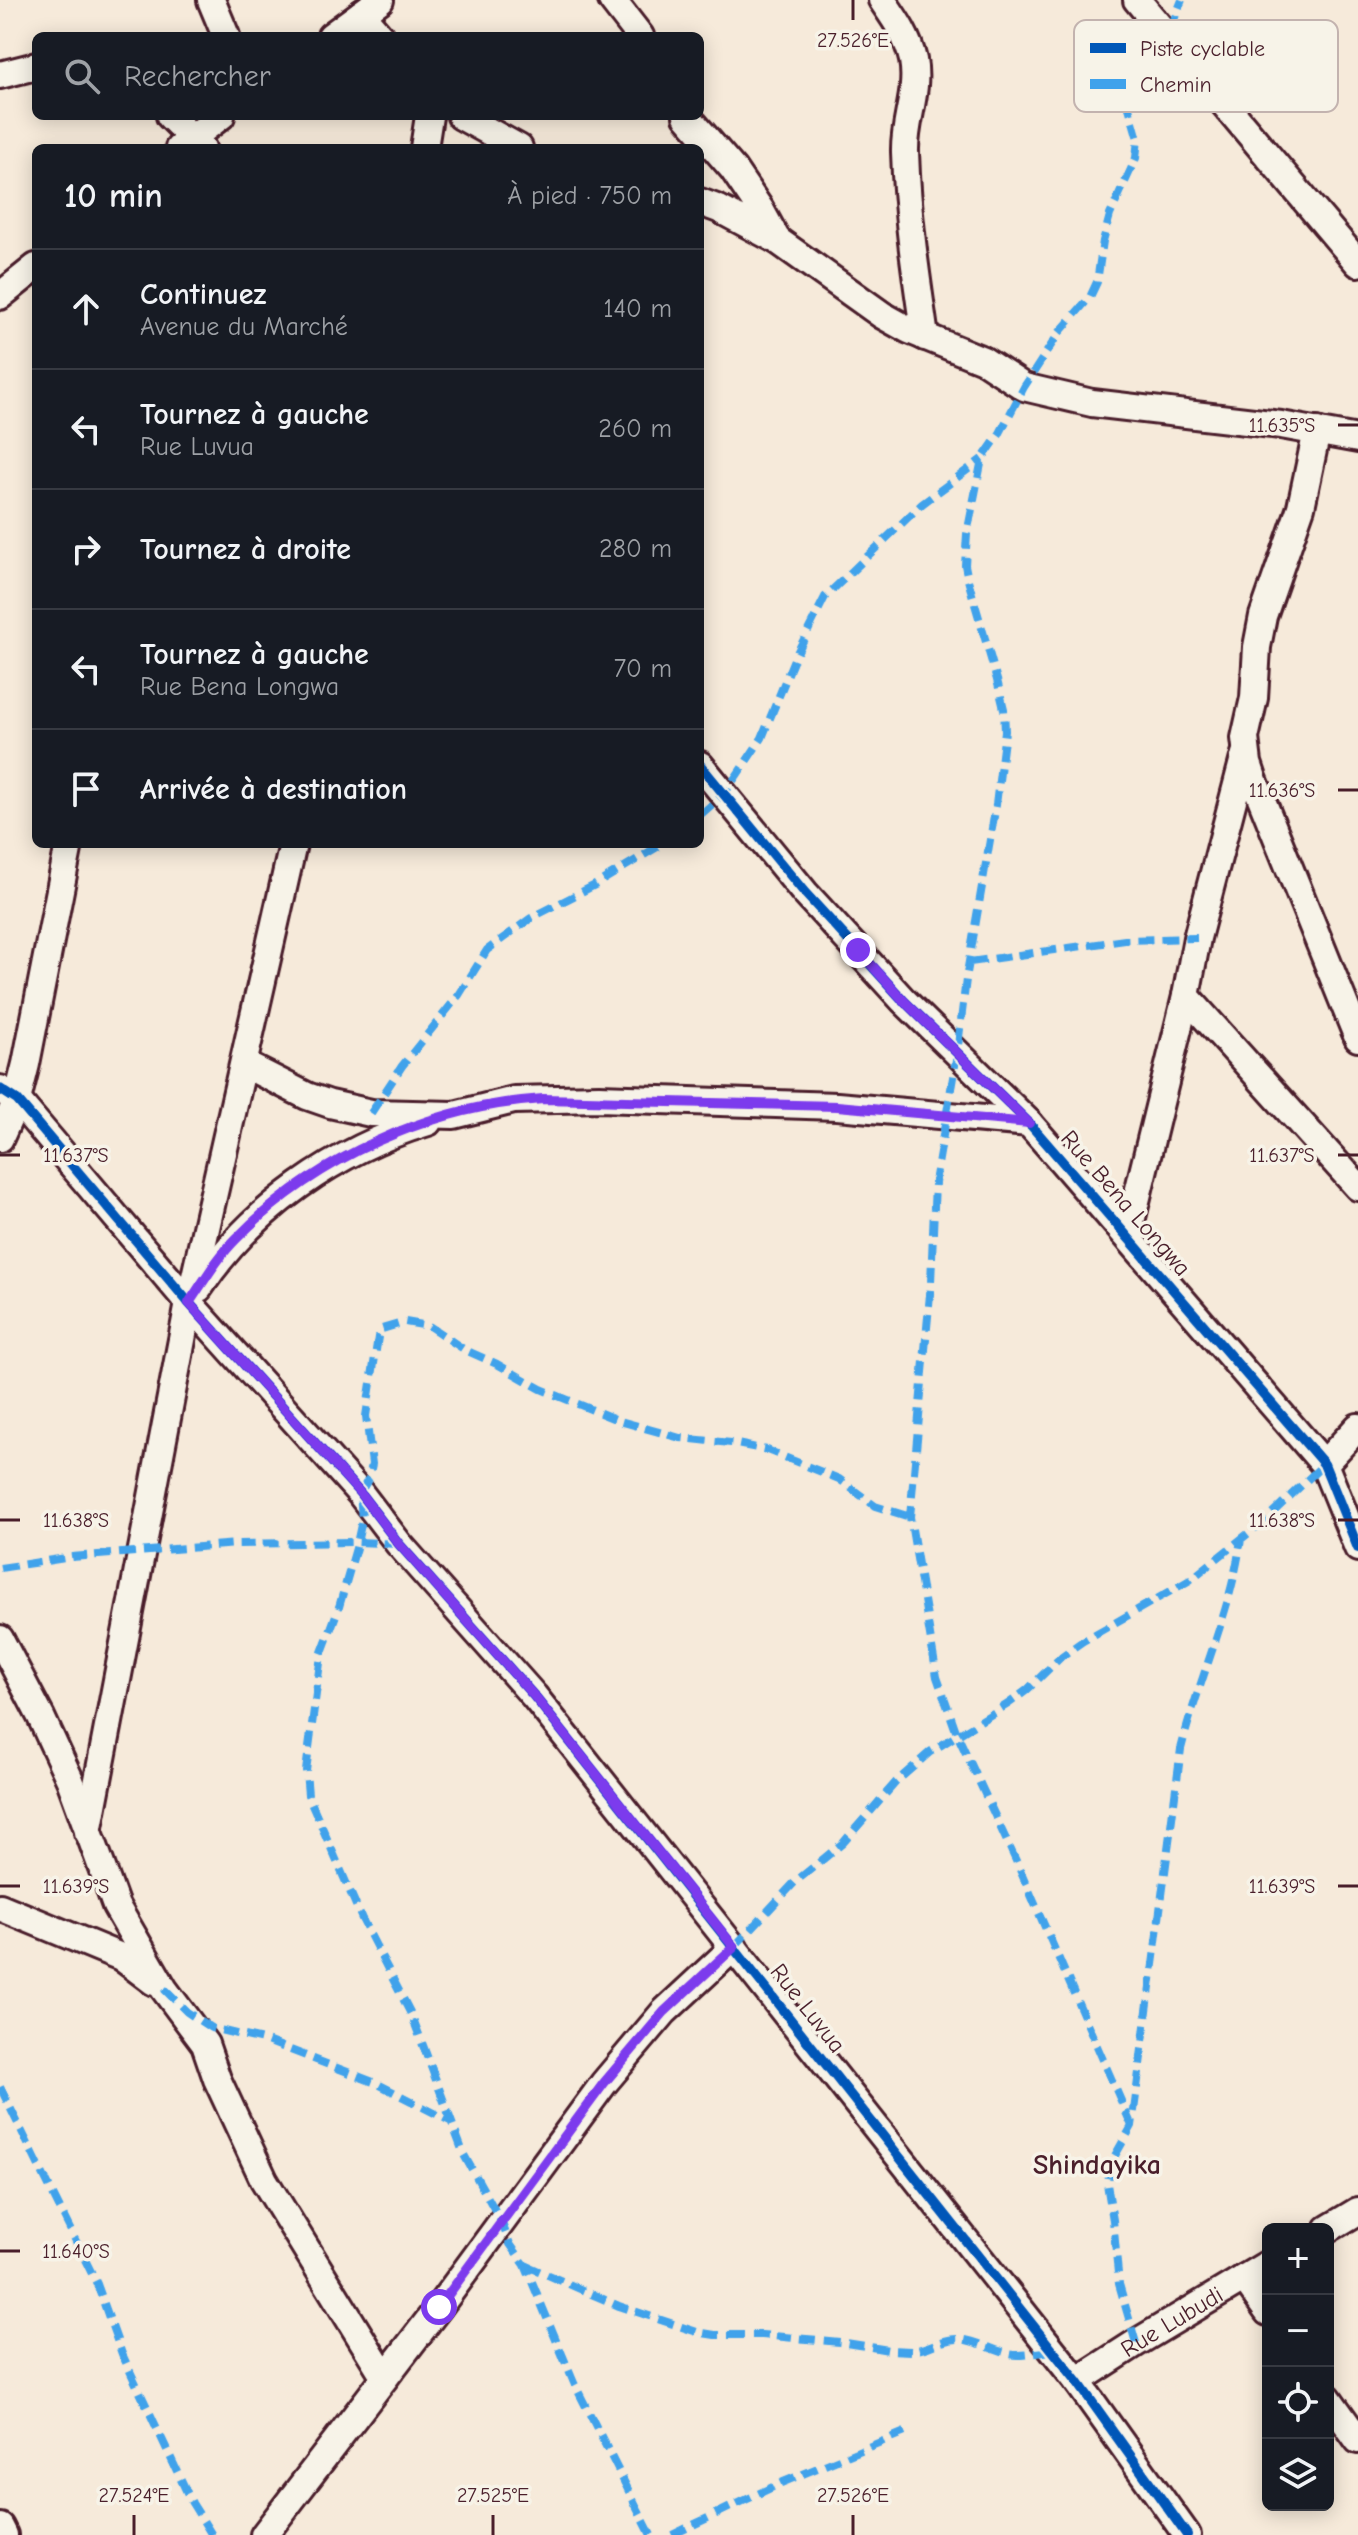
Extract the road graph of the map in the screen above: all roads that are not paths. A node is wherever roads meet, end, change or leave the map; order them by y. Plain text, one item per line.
1 (211, 0) edge
2 (612, 0) edge
3 (882, 0) edge
4 (1137, 0) edge
5 (370, 7) edge
6 (1154, 20) edge
7 (224, 32) edge
8 (336, 32) edge
9 (379, 32) edge
10 (637, 32) edge
11 (32, 67) edge
12 (0, 75) edge
13 (1231, 112) edge
14 (173, 120) edge
15 (217, 120) edge
16 (428, 120) edge
17 (468, 120) edge
18 (690, 120) edge
19 (191, 144) edge
20 (425, 144) edge
21 (512, 144) edge
22 (704, 203) edge
23 (777, 240) junction
24 (1358, 263) edge
25 (32, 270) edge
26 (0, 296) edge
27 (925, 337) junction
28 (1317, 431) junction
29 (1358, 439) edge
30 (1246, 751) junction
31 (704, 770) edge
32 (68, 848) edge
33 (292, 848) edge
34 (1186, 996) junction
35 (1358, 1038) edge
36 (244, 1064) junction
37 (8, 1094) edge
38 (454, 1115) junction
39 (1029, 1123) junction
40 (0, 1138) edge
41 (1358, 1187) edge
42 (1128, 1234) junction
43 (189, 1303) junction
44 (1358, 1427) edge
45 (1324, 1464) junction
46 (1358, 1548) edge
47 (0, 1639) edge
48 (88, 1832) junction
49 (0, 1907) edge
50 (734, 1947) junction
51 (164, 1989) junction
52 (1358, 2211) edge
53 (1334, 2225) edge
54 (1262, 2268) edge
55 (1244, 2278) junction
56 (1262, 2304) edge
57 (385, 2377) junction
58 (1077, 2381) junction
59 (1334, 2406) edge
60 (1358, 2440) edge
61 (0, 2527) edge
62 (4, 2535) edge
63 (264, 2535) edge
64 (1187, 2535) edge

1 - 7 street
2 - 10 street
3 - 27 street
4 - 6 street
5 - 8 street
5 - 9 street
11 - 12 street
13 - 24 street
14 - 19 street
15 - 19 street
16 - 20 street
17 - 21 street
18 - 23 street
22 - 23 street
23 - 27 street
25 - 26 street
27 - 28 street
28 - 29 street
28 - 30 street
30 - 34 street
30 - 35 street
31 - 39 street, Rue Bena Longwa
32 - 37 street
33 - 36 street
34 - 41 street
34 - 42 street
36 - 38 street
36 - 43 street
37 - 40 street
37 - 43 street, Rue Luvua
38 - 39 street
38 - 43 street
39 - 42 street, Rue Bena Longwa
42 - 45 street, Rue Bena Longwa
43 - 48 street
43 - 50 street, Rue Luvua
44 - 45 street
45 - 46 street, Rue Bena Longwa
47 - 48 street
48 - 51 street
49 - 51 street
50 - 57 street
50 - 58 street, Rue Luvua
51 - 57 street
52 - 53 street
54 - 55 street, Rue Lubudi
55 - 56 street
55 - 58 street, Rue Lubudi
57 - 63 street
58 - 64 street, Rue Luvua
59 - 60 street
61 - 62 street

